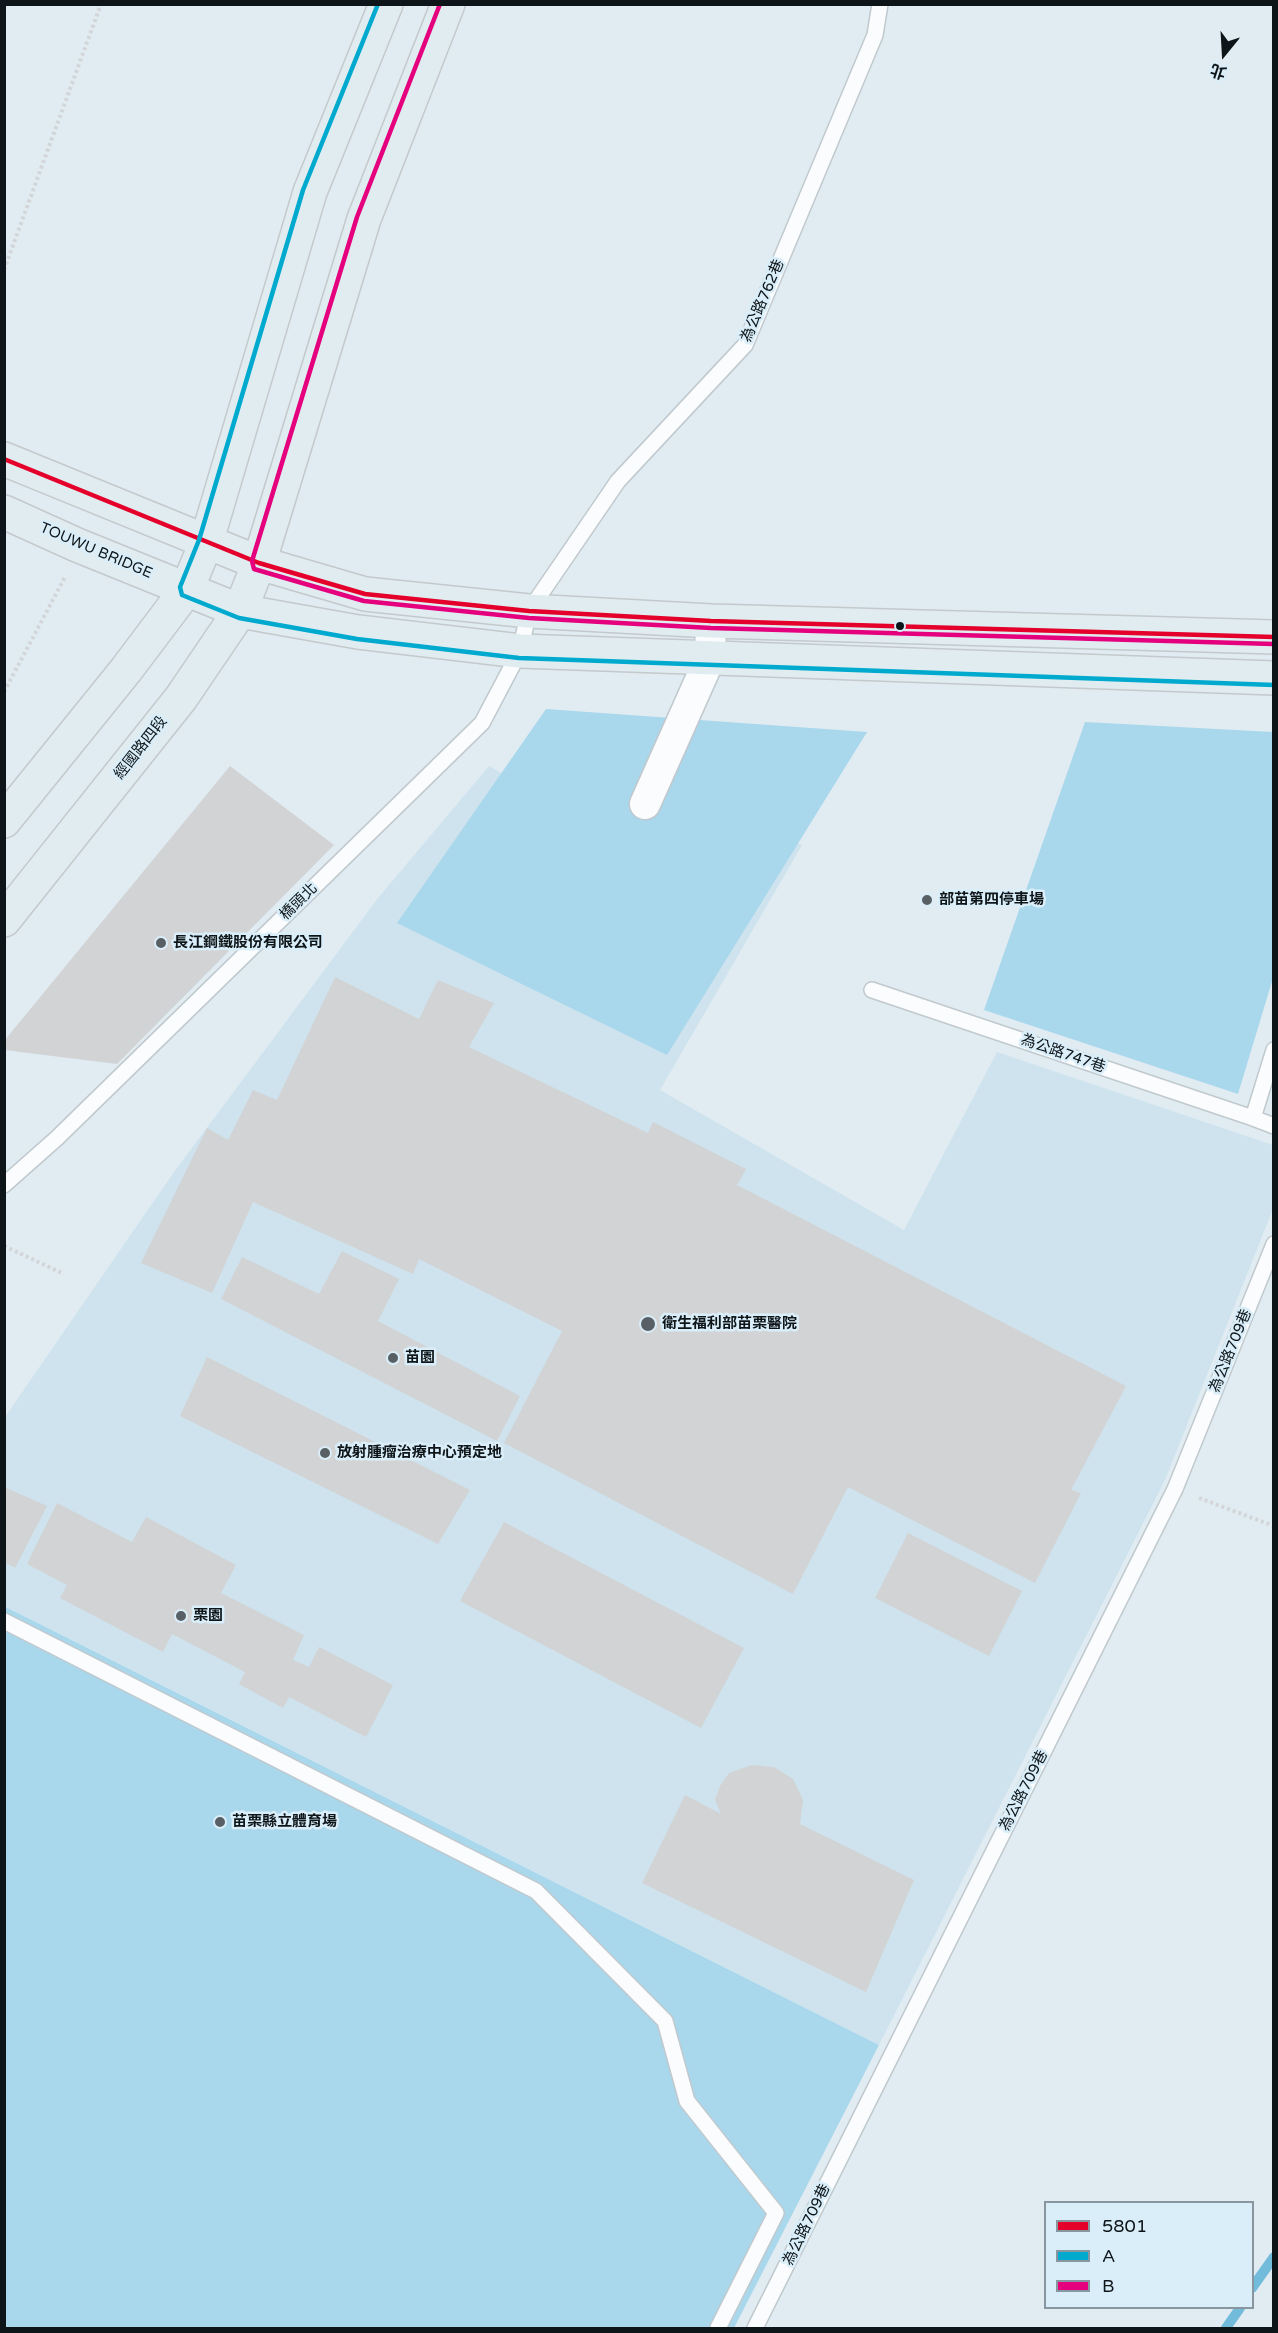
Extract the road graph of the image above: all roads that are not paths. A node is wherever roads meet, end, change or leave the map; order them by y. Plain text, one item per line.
1 (386, 4) edge
2 (448, 4) edge
3 (880, 4) edge
4 (4, 459) edge
5 (16, 517) edge
6 (206, 543) junction
7 (258, 563) junction
8 (188, 589) junction
9 (240, 611) junction
10 (530, 611) junction
11 (711, 621) junction
12 (1274, 637) edge
13 (519, 651) junction
14 (710, 658) junction
15 (1274, 678) edge
16 (645, 804) dead end
17 (4, 821) edge
18 (4, 920) edge
19 (872, 990) dead end
20 (1274, 1050) edge
21 (1253, 1118) junction
22 (1274, 1126) edge
23 (4, 1185) edge
24 (1274, 1244) edge
25 (4, 1621) edge
26 (718, 2328) edge
27 (755, 2328) edge

1 - 6 main road
2 - 7 main road, 經國路四段
3 - 10 lane, 為公路762巷
4 - 6 main road
5 - 8 main road, TOUWU BRIDGE
6 - 7 main road
6 - 8 main road
7 - 9 main road, 經國路四段
7 - 10 main road
8 - 9 main road, TOUWU BRIDGE
8 - 17 main road
9 - 13 main road, TOUWU BRIDGE
9 - 18 main road, 經國路四段
10 - 11 main road
10 - 13 lane, 為公路762巷
11 - 12 main road
11 - 14 street
13 - 14 main road, TOUWU BRIDGE
13 - 23 lane, 橋頭北
14 - 15 main road, TOUWU BRIDGE
14 - 16 street
19 - 21 lane, 為公路747巷
20 - 21 lane
21 - 22 lane
24 - 27 lane, 為公路709巷
25 - 26 lane

